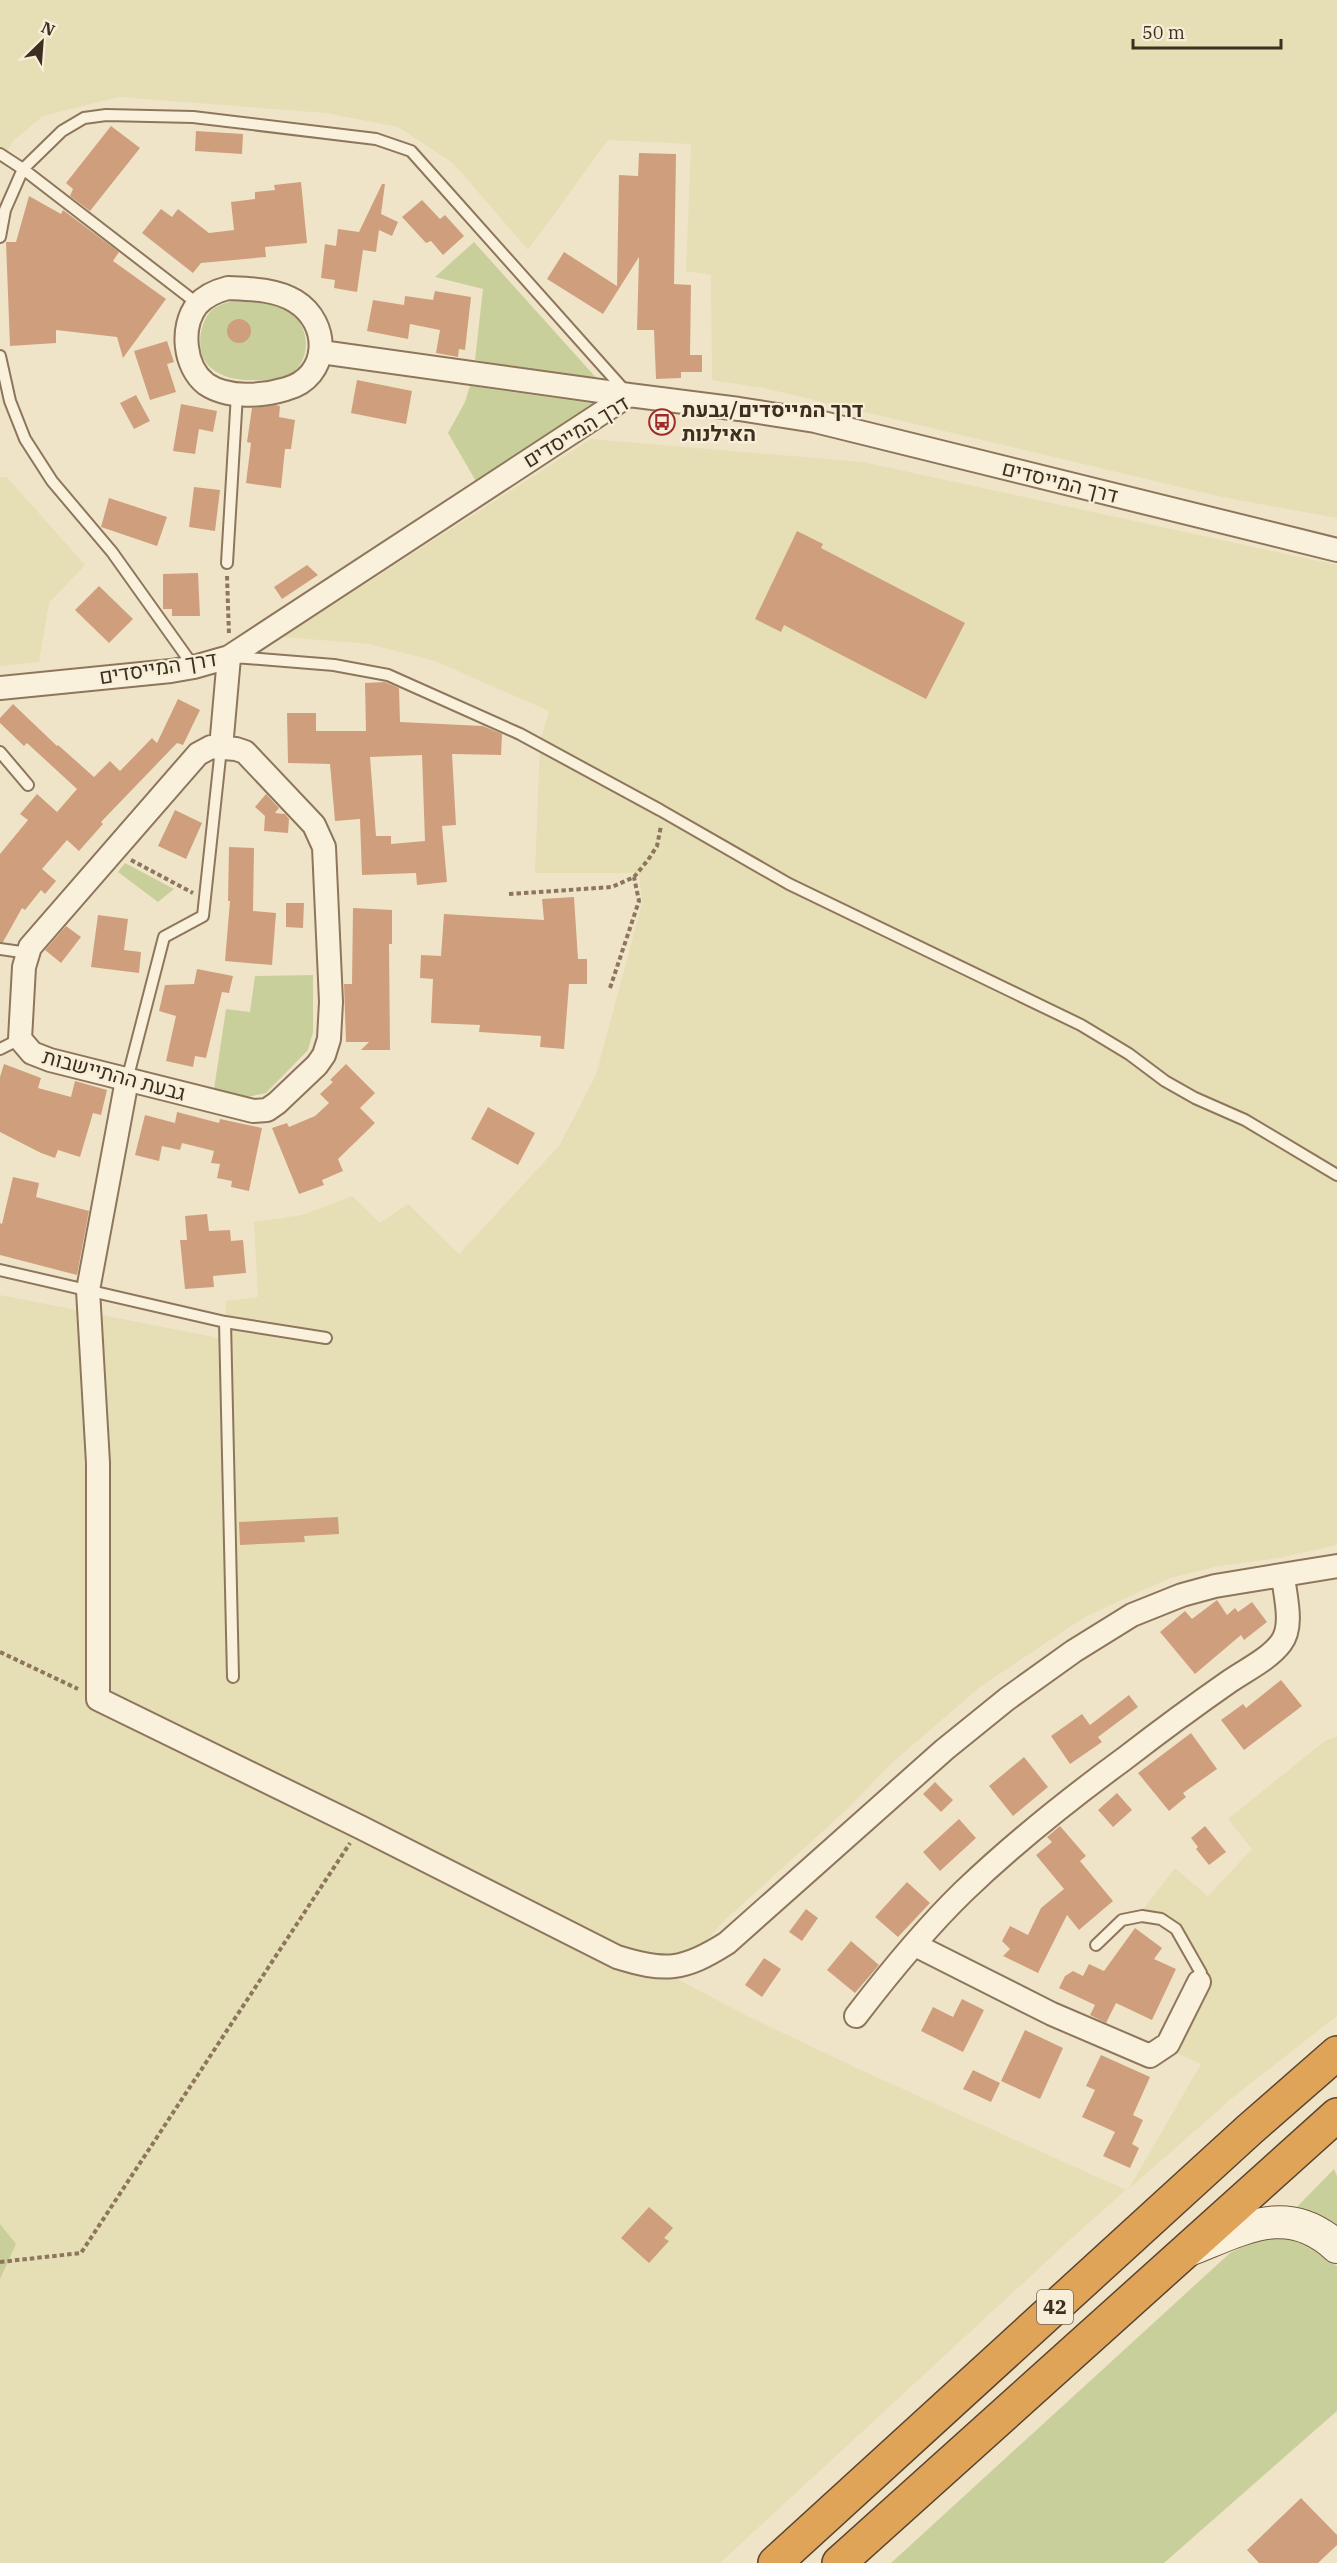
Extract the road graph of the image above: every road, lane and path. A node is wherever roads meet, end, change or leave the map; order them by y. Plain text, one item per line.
1 (0, 154) edge
2 (23, 169) junction
3 (0, 237) edge
4 (198, 304) junction
5 (321, 352) junction
6 (0, 356) edge
7 (237, 394) junction
8 (629, 395) junction
9 (1337, 550) edge
10 (227, 563) joint
11 (229, 657) junction
12 (194, 667) junction
13 (0, 688) edge
14 (221, 748) junction
15 (0, 752) edge
16 (28, 785) dead end
17 (660, 810) junction
18 (113, 850) junction
19 (634, 877) junction
20 (509, 894) dead end
21 (204, 899) junction
22 (0, 949) edge
23 (28, 952) junction
24 (610, 988) dead end
25 (10, 1044) edge
26 (127, 1080) junction
27 (1337, 1174) edge
28 (0, 1270) edge
29 (88, 1290) junction
30 (225, 1322) junction
31 (326, 1338) dead end
32 (1337, 1566) edge
33 (1283, 1576) junction
34 (0, 1652) edge
35 (233, 1677) dead end
36 (98, 1699) junction
37 (360, 1827) junction
38 (915, 1944) junction
39 (1096, 1945) dead end
40 (1199, 1982) joint
41 (856, 2016) dead end
42 (1337, 2054) edge
43 (1337, 2115) edge
44 (1337, 2247) edge
45 (1186, 2251) junction
46 (0, 2262) edge
47 (775, 2563) edge
48 (839, 2563) edge

1 - 2 lane
2 - 3 lane
2 - 4 lane
2 - 8 lane
4 - 5 street
4 - 7 street
5 - 7 street
5 - 8 street
6 - 12 lane
7 - 10 lane
8 - 9 street, דרך המייסדים
8 - 11 street, דרך המייסדים
10 - 11 path
11 - 12 street, דרך המייסדים
11 - 14 street
11 - 17 lane
12 - 13 street, דרך המייסדים
14 - 18 street, גבעת ההתיישבות
14 - 21 lane
14 - 26 street, גבעת ההתיישבות
15 - 16 lane
17 - 19 path
17 - 27 lane
18 - 21 path
18 - 23 street, גבעת ההתיישבות
19 - 20 path
19 - 24 path
21 - 26 lane
22 - 23 lane
23 - 25 street, גבעת ההתיישבות
25 - 26 street, גבעת ההתיישבות
26 - 29 street
28 - 29 lane
29 - 30 lane
29 - 36 street
30 - 31 lane
30 - 35 lane
32 - 33 street
33 - 37 street
33 - 38 street
34 - 36 path
36 - 37 street
37 - 46 path
38 - 40 street
38 - 41 street
39 - 40 lane
42 - 47 highway, 42
43 - 45 highway, 42
44 - 45 street
45 - 48 highway, 42

